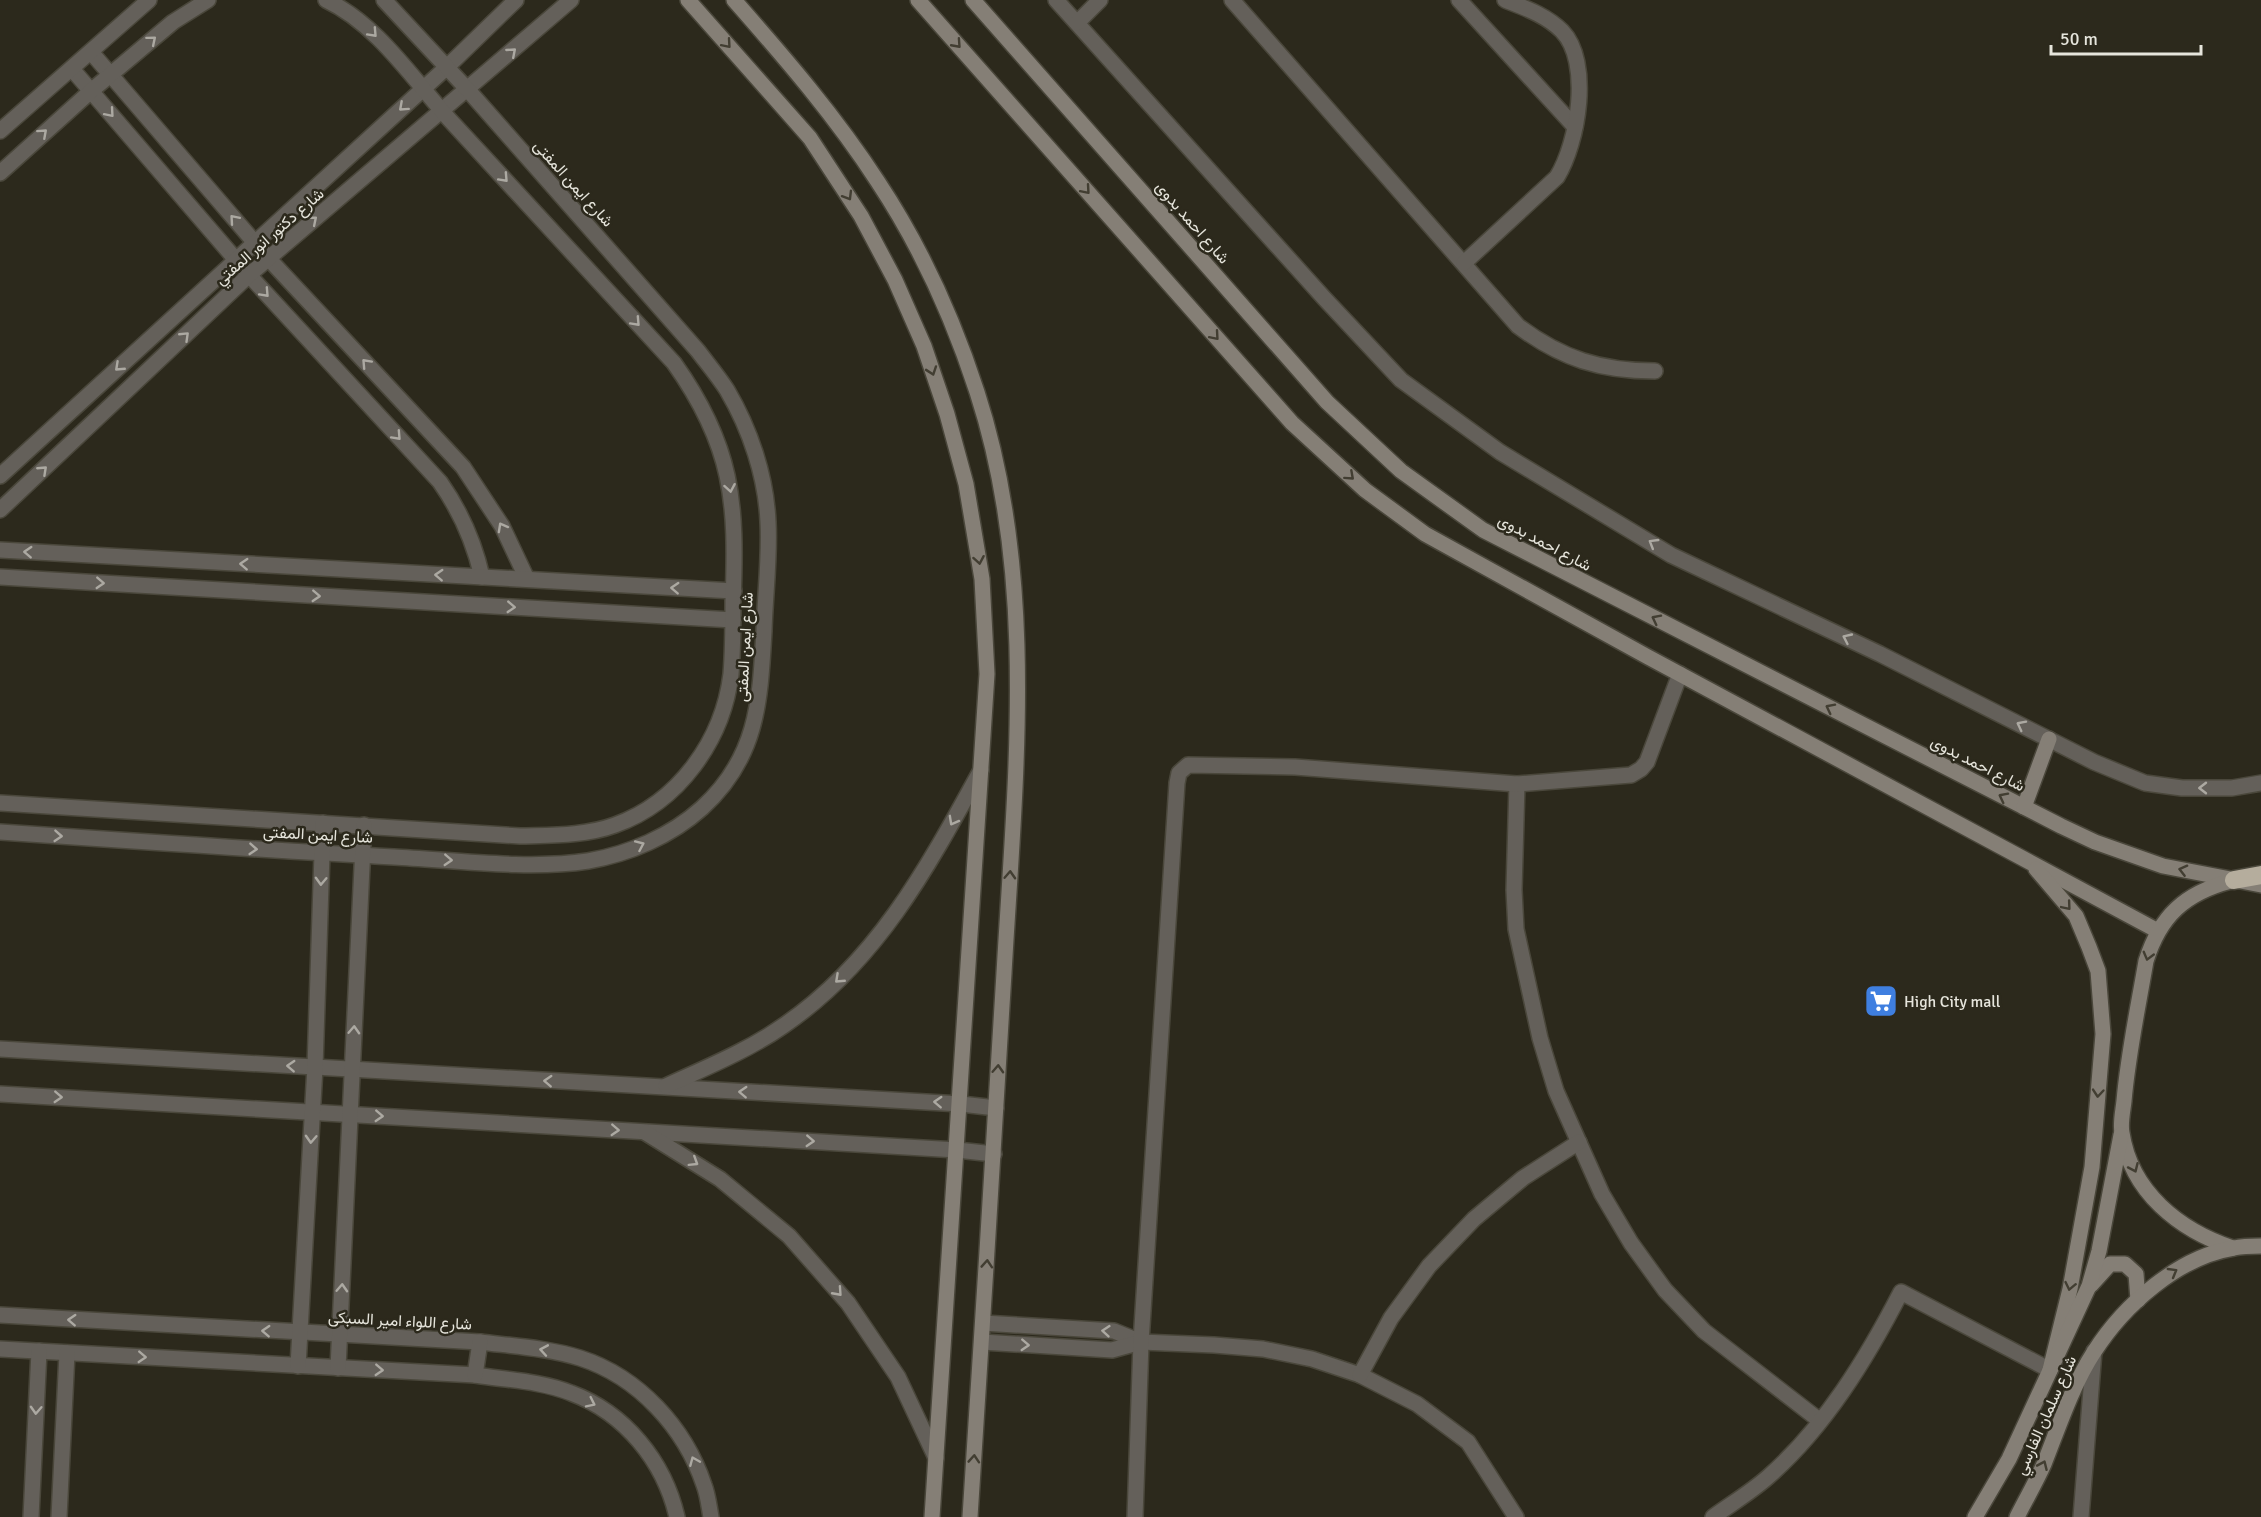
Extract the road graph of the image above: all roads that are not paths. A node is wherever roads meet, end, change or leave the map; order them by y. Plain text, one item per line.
1 (149, 0) edge
2 (208, 0) edge
3 (326, 0) edge
4 (384, 0) edge
5 (516, 0) edge
6 (571, 0) edge
7 (688, 0) edge
8 (734, 0) edge
9 (918, 0) edge
10 (973, 0) edge
11 (1100, 0) edge
12 (1232, 0) edge
13 (1460, 0) edge
14 (1505, 0) edge
15 (1058, 1) edge
16 (1077, 23) junction
17 (91, 52) junction
18 (447, 67) junction
19 (72, 69) junction
20 (111, 74) junction
21 (422, 89) junction
22 (468, 90) junction
23 (91, 91) junction
24 (443, 111) junction
25 (1575, 127) junction
26 (0, 131) edge
27 (0, 172) edge
28 (255, 242) junction
29 (268, 258) junction
30 (236, 260) junction
31 (1464, 263) junction
32 (249, 275) junction
33 (1656, 371) dead end
34 (0, 476) edge
35 (0, 510) edge
36 (0, 550) edge
37 (58, 554) junction
38 (0, 577) edge
39 (482, 577) junction
40 (527, 579) junction
41 (57, 580) junction
42 (734, 591) junction
43 (733, 620) junction
44 (1680, 674) junction
45 (2049, 739) junction
46 (981, 770) junction
47 (2261, 783) edge
48 (1517, 784) junction
49 (0, 803) edge
50 (2024, 807) junction
51 (323, 823) junction
52 (364, 825) junction
53 (0, 832) edge
54 (322, 853) junction
55 (363, 855) junction
56 (2030, 861) junction
57 (2261, 875) edge
58 (2234, 880) junction
59 (2261, 885) edge
60 (2158, 931) junction
61 (0, 1049) edge
62 (315, 1067) junction
63 (352, 1069) junction
64 (662, 1087) junction
65 (0, 1094) edge
66 (961, 1104) junction
67 (996, 1108) junction
68 (312, 1112) junction
69 (350, 1114) junction
70 (644, 1131) junction
71 (2121, 1132) junction
72 (1579, 1142) junction
73 (957, 1150) junction
74 (994, 1154) junction
75 (2261, 1246) edge
76 (2233, 1248) junction
77 (2089, 1286) junction
78 (2138, 1300) junction
79 (0, 1315) edge
80 (983, 1323) junction
81 (300, 1333) junction
82 (339, 1335) junction
83 (480, 1342) junction
84 (982, 1342) junction
85 (1142, 1342) junction
86 (0, 1349) edge
87 (39, 1351) junction
88 (2094, 1351) junction
89 (67, 1353) junction
90 (298, 1365) junction
91 (338, 1368) junction
92 (2050, 1370) junction
93 (475, 1375) junction
94 (1360, 1375) junction
95 (1819, 1420) junction
96 (936, 1458) junction
97 (32, 1517) edge
98 (59, 1517) edge
99 (677, 1517) edge
100 (711, 1517) edge
101 (932, 1517) edge
102 (970, 1517) edge
103 (1135, 1517) edge
104 (1516, 1517) edge
105 (1713, 1517) edge
106 (1974, 1517) edge
107 (2017, 1517) edge
108 (2081, 1517) edge

1 - 17 street
20 -> 2 street
3 -> 21 street, شارع ايمن المفتى
4 - 18 street, شارع ايمن المفتى
5 - 18 street, شارع دكتور انور المفتي
22 -> 6 street, شارع دكتور انور المفتي
7 -> 46 street
67 -> 8 street
9 -> 44 street
50 -> 10 street, شارع احمد بدوى
11 - 16 street
12 - 31 street
13 - 25 street
14 - 25 street
15 - 16 street
45 -> 16 street
17 - 19 street
17 - 20 street
18 - 21 street, شارع دكتور انور المفتي
18 - 22 street, شارع ايمن المفتى
19 - 23 street
19 - 26 street
20 - 23 street
28 -> 20 street
21 - 24 street, شارع ايمن المفتى
21 -> 28 street, شارع دكتور انور المفتي
22 - 24 street, شارع دكتور انور المفتي
55 -> 22 street, شارع ايمن المفتى
27 -> 23 street
23 -> 30 street
29 -> 24 street, شارع دكتور انور المفتي
24 -> 42 street, شارع ايمن المفتى
25 - 31 street
28 - 29 street
28 - 30 street, شارع دكتور انور المفتي
29 - 32 street, شارع دكتور انور المفتي
40 -> 29 street
30 - 32 street
30 -> 34 street, شارع دكتور انور المفتي
31 - 33 street
35 -> 32 street, شارع دكتور انور المفتي
32 -> 39 street
37 -> 36 street
39 -> 37 street
37 - 41 street
38 - 41 street
39 - 40 street
42 -> 40 street
41 -> 43 street
42 - 43 street, شارع ايمن المفتى
43 - 52 street, شارع ايمن المفتى
44 - 48 street
44 - 56 street
47 -> 45 street
45 - 50 street
46 -> 64 street
46 - 66 street
48 - 72 street
48 - 85 street
49 - 51 street, شارع ايمن المفتى
58 -> 50 street, شارع احمد بدوى
51 - 52 street, شارع ايمن المفتى
51 - 54 street
52 - 55 street
53 -> 54 street, شارع ايمن المفتى
54 - 55 street, شارع ايمن المفتى
54 -> 62 street
63 -> 55 street
56 - 60 street
56 -> 92 street
57 - 58 highway
58 - 59 street, شارع احمد بدوى
58 - 60 street
60 -> 71 street
62 -> 61 street
62 - 63 street
62 - 68 street
64 -> 63 street
63 - 69 street
66 -> 64 street
65 -> 68 street
66 - 67 street
66 - 73 street
67 - 74 street
68 - 69 street
68 -> 81 street
69 -> 70 street
82 -> 69 street
70 -> 73 street
70 -> 96 street
71 -> 76 street
71 - 77 street
72 - 94 street
72 - 95 street
73 - 74 street
73 - 96 street
80 -> 74 street
75 - 76 street, شارع سلمان الفارسي
78 -> 76 street, شارع سلمان الفارسي
77 - 78 street
77 - 92 street
78 - 88 street, شارع سلمان الفارسي
81 -> 79 street, شارع اللواء امير السبكى
80 - 84 street
85 -> 80 street
81 - 82 street, شارع اللواء امير السبكى
81 - 90 street
82 - 83 street, شارع اللواء امير السبكى
82 - 91 street
83 - 93 street
100 -> 83 street, شارع اللواء امير السبكى
84 -> 85 street
102 -> 84 street
85 - 94 street
85 - 103 street
86 - 87 street
87 - 89 street
87 -> 97 street
107 -> 88 street, شارع سلمان الفارسي
88 - 108 street
89 -> 90 street
89 - 98 street
90 - 91 street
91 -> 93 street
92 - 95 street
92 - 106 street, شارع سلمان الفارسي
93 -> 99 street
94 - 104 street
95 - 105 street
96 - 101 street

